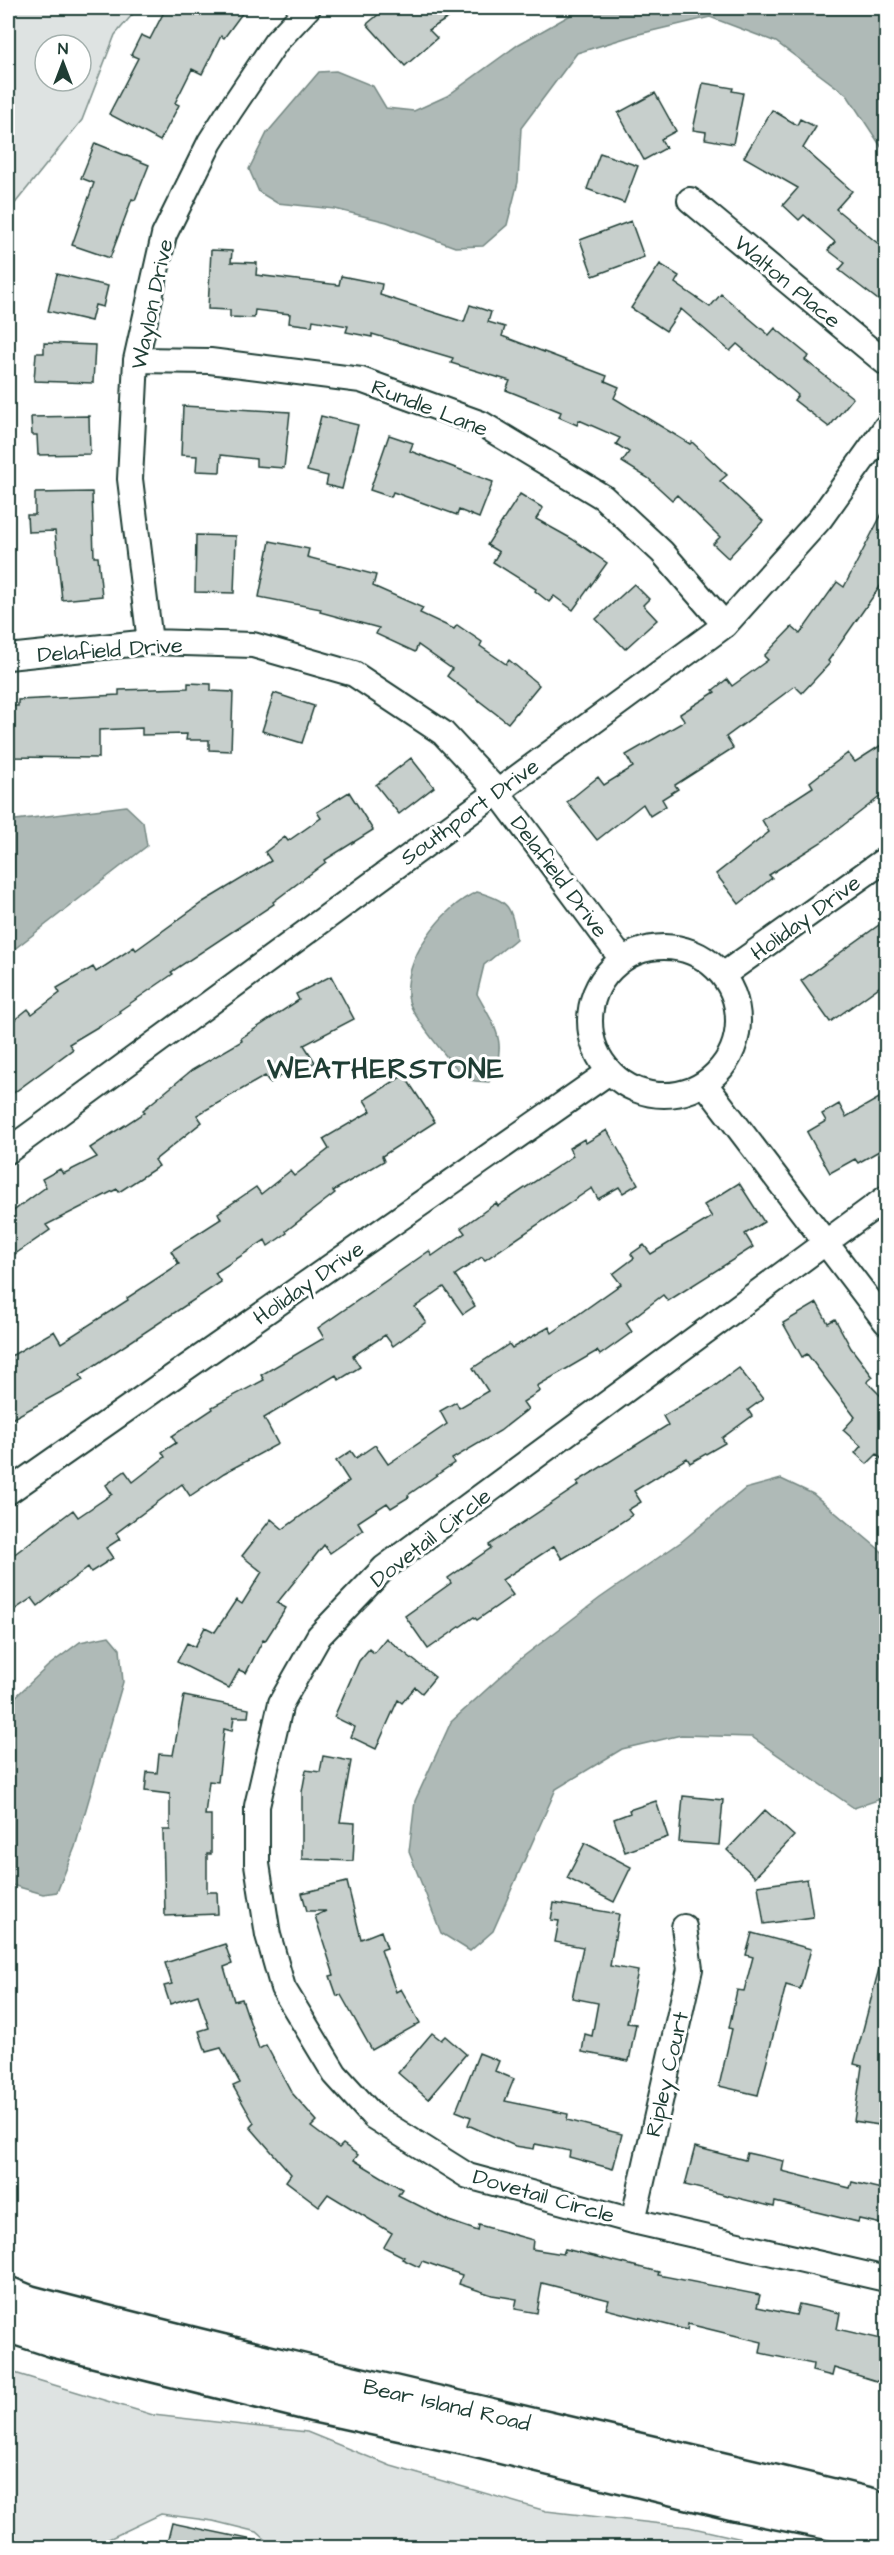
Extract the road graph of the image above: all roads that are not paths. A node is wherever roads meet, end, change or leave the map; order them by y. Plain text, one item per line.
1 (308, 8) edge
2 (690, 200) dead end
3 (136, 360) junction
4 (886, 363) edge
5 (886, 427) edge
6 (725, 625) junction
7 (150, 642) junction
8 (8, 657) edge
9 (496, 790) junction
10 (886, 859) edge
11 (621, 958) junction
12 (723, 975) junction
13 (609, 1072) junction
14 (705, 1084) junction
15 (8, 1150) edge
16 (886, 1198) edge
17 (825, 1241) junction
18 (886, 1322) edge
19 (8, 1492) edge
20 (684, 1927) dead end
21 (633, 2221) junction
22 (886, 2279) edge
23 (8, 2294) edge
24 (8, 2325) edge
25 (886, 2515) edge
26 (886, 2524) edge

1 - 3 street, Waylon Drive
2 - 4 street, Walton Place
3 - 6 street, Rundle Lane
3 - 7 street, Waylon Drive
5 - 6 street, Southport Drive
6 - 9 street, Southport Drive
7 - 8 street, Delafield Drive
7 - 9 street, Delafield Drive
9 - 11 street, Delafield Drive
9 - 15 street, Southport Drive
10 - 12 street, Holiday Drive
11 - 12 street
11 - 13 street
12 - 14 street
13 - 14 street
13 - 19 street, Holiday Drive
14 - 17 street
16 - 17 street, Dovetail Circle
17 - 18 street
17 - 21 street, Dovetail Circle
20 - 21 street, Ripley Court
21 - 22 street, Dovetail Circle
23 - 25 street, Bear Island Road
24 - 26 street, Bear Island Road

